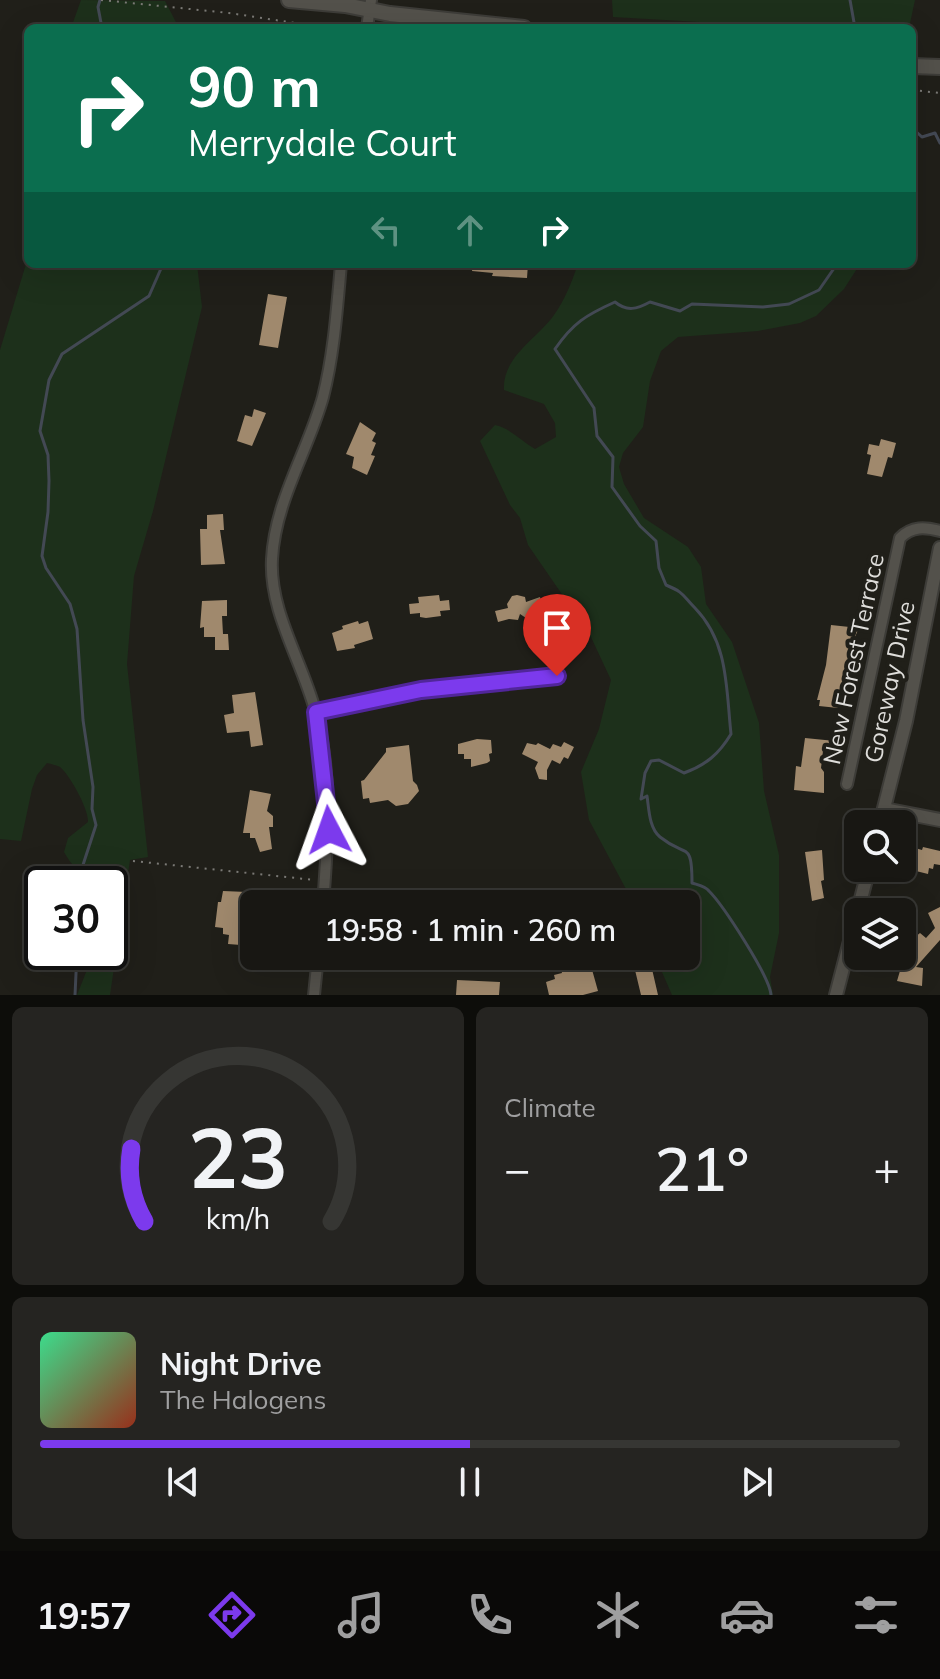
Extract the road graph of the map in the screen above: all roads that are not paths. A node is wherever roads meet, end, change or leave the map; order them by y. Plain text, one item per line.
1 (289, 0) edge
2 (370, 5) edge
3 (497, 24) edge
4 (916, 66) edge
5 (940, 67) edge
6 (341, 268) edge
7 (940, 531) edge
8 (940, 548) edge
9 (557, 676) dead end
10 (316, 712) junction
11 (847, 784) dead end
12 (884, 809) joint
13 (940, 820) edge
14 (865, 882) edge
15 (324, 890) edge
16 (317, 970) edge
17 (314, 995) edge
18 (836, 995) edge

1 - 2 main road
2 - 3 main road
4 - 5 main road
6 - 10 street
7 - 11 street, New Forest Terrace
8 - 12 street, Goreway Drive
9 - 10 street
10 - 15 street
12 - 13 street
14 - 18 street
16 - 17 street

